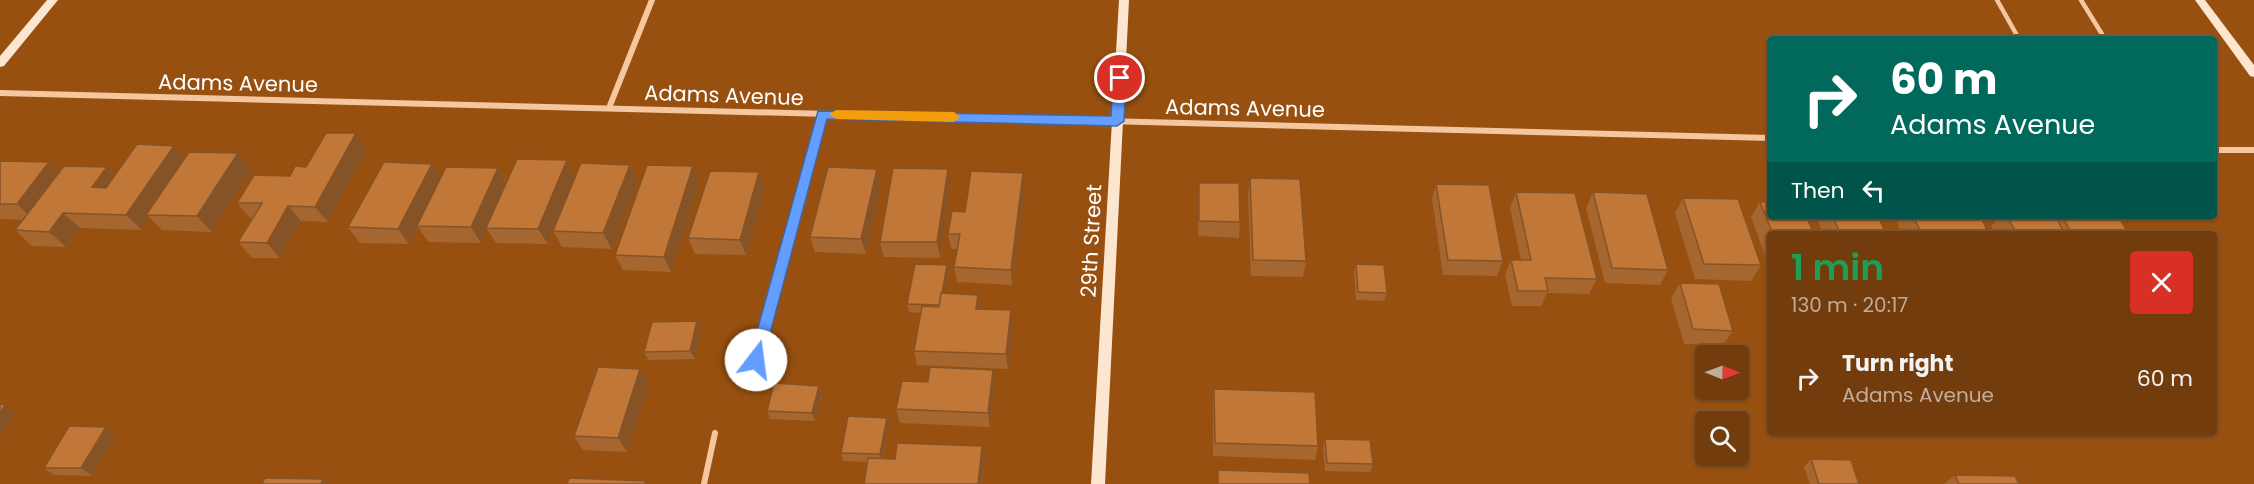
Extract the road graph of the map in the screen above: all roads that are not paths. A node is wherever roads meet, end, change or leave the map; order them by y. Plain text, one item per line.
1 (53, 0) edge
2 (652, 0) edge
3 (1124, 0) edge
4 (1997, 0) edge
5 (2081, 0) edge
6 (2200, 0) edge
7 (2017, 36) edge
8 (2103, 36) edge
9 (0, 63) edge
10 (2254, 73) edge
11 (0, 93) edge
12 (609, 108) junction
13 (822, 114) junction
14 (1117, 121) junction
15 (1767, 138) edge
16 (2217, 150) edge
17 (2254, 150) edge
18 (756, 360) dead end
19 (716, 433) dead end
20 (704, 484) edge
21 (1098, 484) edge

1 - 9 street
2 - 12 street
3 - 14 street, 29th Street
4 - 7 lane
5 - 8 lane
6 - 10 street
11 - 12 street, Adams Avenue
12 - 13 street, Adams Avenue
13 - 14 street, Adams Avenue
13 - 18 street
14 - 15 street, Adams Avenue
14 - 21 street, 29th Street
16 - 17 street
19 - 20 street

